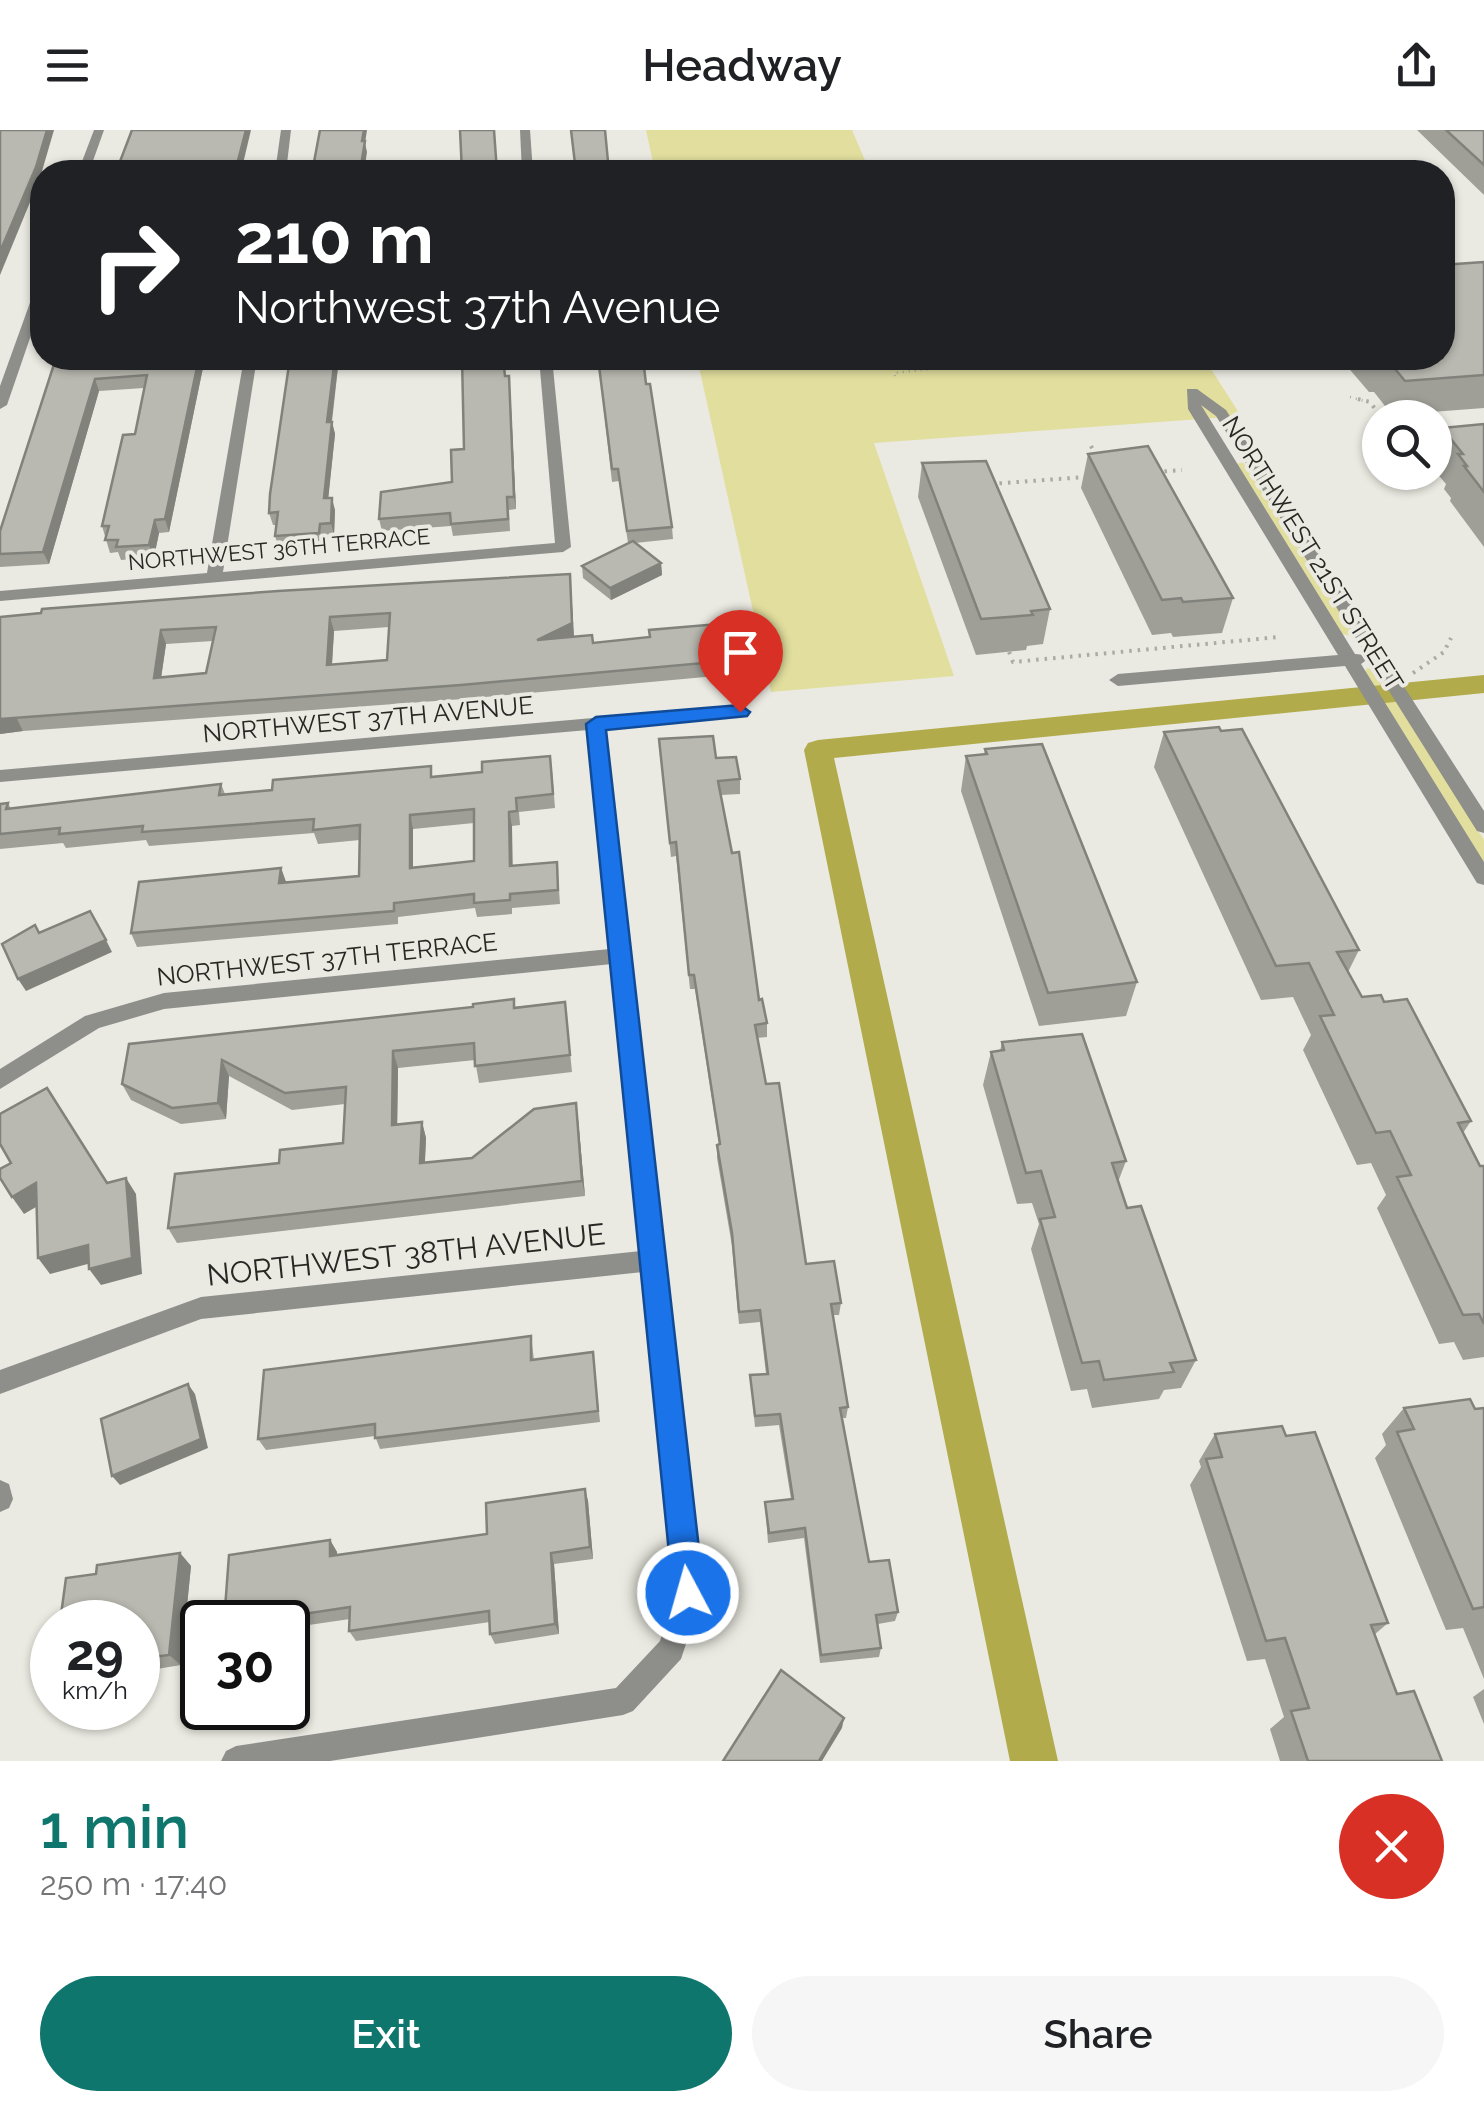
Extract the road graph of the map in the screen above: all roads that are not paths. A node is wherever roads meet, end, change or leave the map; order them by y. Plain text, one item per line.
1 (98, 130) edge
2 (286, 130) edge
3 (524, 130) edge
4 (87, 160) edge
5 (282, 160) edge
6 (527, 160) edge
7 (30, 320) edge
8 (248, 370) edge
9 (546, 370) edge
10 (0, 405) edge
11 (214, 577) junction
12 (0, 596) edge
13 (1377, 658) junction
14 (1350, 660) junction
15 (1118, 680) dead end
16 (740, 712) dead end
17 (596, 724) junction
18 (0, 776) edge
19 (1484, 826) edge
20 (1484, 878) edge
21 (618, 956) junction
22 (0, 1080) edge
23 (652, 1260) junction
24 (0, 1382) edge
25 (236, 1761) edge

1 - 4 street
2 - 5 street
3 - 6 street
7 - 10 street
8 - 11 street
9 - 11 street, NORTHWEST 36TH TERRACE
11 - 12 street, NORTHWEST 36TH TERRACE
13 - 14 street
13 - 14 street, NORTHWEST 21ST STREET
13 - 19 street, NORTHWEST 21ST STREET
14 - 15 street
14 - 20 street, NORTHWEST 21ST STREET
16 - 17 street, NORTHWEST 37TH AVENUE
17 - 18 street, NORTHWEST 37TH AVENUE
17 - 21 street
21 - 22 street, NORTHWEST 37TH TERRACE
21 - 23 street
23 - 24 street, NORTHWEST 38TH AVENUE
23 - 25 street

